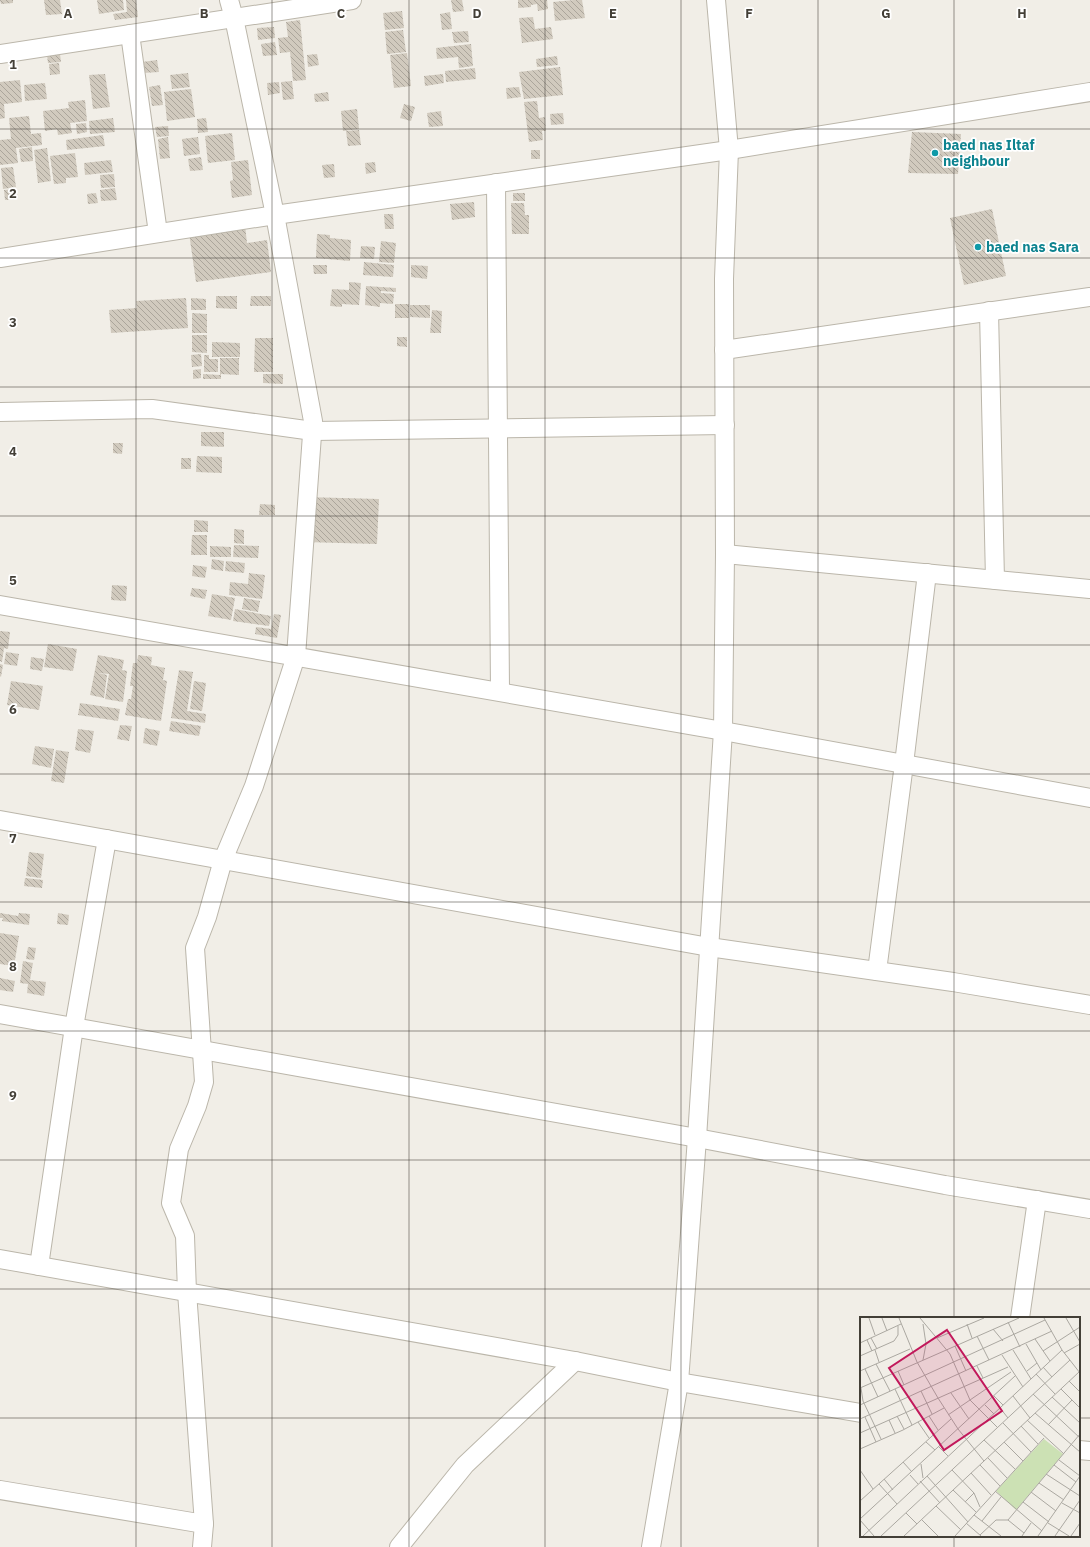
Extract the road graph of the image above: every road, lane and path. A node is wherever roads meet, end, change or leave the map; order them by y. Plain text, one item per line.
1 (229, 0) edge
2 (352, 0) edge
3 (716, 0) edge
4 (234, 18) junction
5 (130, 34) junction
6 (0, 54) edge
7 (1090, 92) edge
8 (729, 150) junction
9 (496, 183) junction
10 (275, 215) junction
11 (158, 233) junction
12 (0, 258) edge
13 (1090, 296) edge
14 (989, 311) junction
15 (724, 350) junction
16 (0, 412) edge
17 (725, 425) junction
18 (498, 428) junction
19 (313, 431) junction
20 (725, 554) junction
21 (927, 573) junction
22 (995, 580) junction
23 (1090, 589) edge
24 (0, 605) edge
25 (296, 656) junction
26 (500, 692) junction
27 (723, 731) junction
28 (904, 764) junction
29 (1090, 798) edge
30 (0, 820) edge
31 (107, 839) junction
32 (223, 860) junction
33 (709, 947) junction
34 (877, 971) junction
35 (1090, 1005) edge
36 (0, 1014) edge
37 (74, 1027) junction
38 (202, 1050) junction
39 (697, 1138) junction
40 (1037, 1200) junction
41 (1090, 1209) edge
42 (0, 1259) edge
43 (39, 1266) junction
44 (187, 1292) junction
45 (1020, 1317) edge
46 (576, 1361) junction
47 (679, 1382) junction
48 (860, 1413) edge
49 (1080, 1450) edge
50 (1090, 1451) edge
51 (0, 1490) edge
52 (204, 1524) junction
53 (202, 1547) edge
54 (399, 1547) edge
55 (651, 1547) edge

1 - 4 street
2 - 4 street
3 - 8 street
4 - 5 street
4 - 10 street
5 - 6 street
5 - 11 street
7 - 8 street
8 - 9 street
8 - 15 street
9 - 10 street
9 - 18 street
10 - 11 street
10 - 19 street
11 - 12 street
13 - 14 street
14 - 15 street
14 - 22 street
15 - 17 street
16 - 19 street
17 - 18 street
17 - 20 street
18 - 19 street
18 - 26 street
19 - 25 street
20 - 21 street
20 - 27 street
21 - 22 street
21 - 28 street
22 - 23 street
24 - 25 street
25 - 26 street
25 - 32 street
26 - 27 street
27 - 28 street
27 - 33 street
28 - 29 street
28 - 34 street
30 - 31 street
31 - 32 street
31 - 37 street
32 - 33 street
32 - 38 street
33 - 34 street
33 - 39 street
34 - 35 street
36 - 37 street
37 - 38 street
37 - 43 street
38 - 39 street
38 - 44 street
39 - 40 street
39 - 47 street
40 - 41 street
40 - 45 street
42 - 43 street
43 - 44 street
44 - 46 street
44 - 52 street
46 - 47 street
46 - 54 street
47 - 48 street
47 - 55 street
49 - 50 street
51 - 52 street
52 - 53 street

